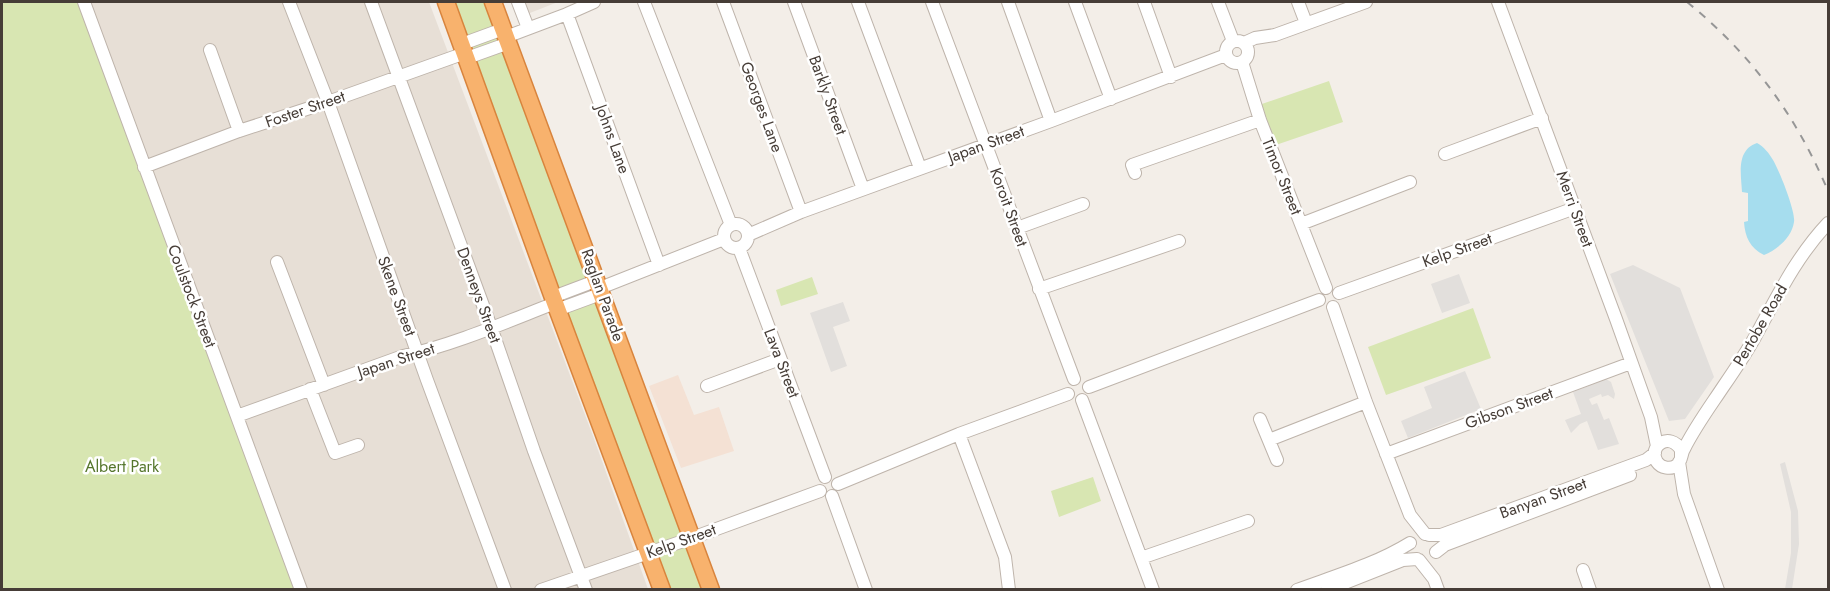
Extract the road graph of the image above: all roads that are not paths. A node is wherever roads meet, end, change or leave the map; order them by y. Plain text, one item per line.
1 (84, 2) edge
2 (289, 2) edge
3 (371, 2) edge
4 (446, 2) edge
5 (493, 2) edge
6 (518, 2) edge
7 (594, 2) edge
8 (644, 2) edge
9 (723, 2) edge
10 (794, 2) edge
11 (858, 2) edge
12 (932, 2) edge
13 (1008, 2) edge
14 (1075, 2) edge
15 (1144, 2) edge
16 (1218, 2) edge
17 (1298, 2) edge
18 (1366, 2) edge
19 (1498, 2) edge
20 (567, 14) junction
21 (1306, 23) junction
22 (528, 28) junction
23 (506, 36) junction
24 (210, 50) dead end
25 (1242, 50) junction
26 (465, 52) junction
27 (1226, 55) junction
28 (398, 76) junction
29 (1171, 77) junction
30 (1111, 99) junction
31 (328, 102) junction
32 (1542, 118) junction
33 (1260, 120) junction
34 (1051, 121) junction
35 (239, 131) junction
36 (986, 145) junction
37 (1445, 154) dead end
38 (144, 167) junction
39 (920, 168) junction
40 (1135, 173) dead end
41 (1410, 182) dead end
42 (862, 189) junction
43 (1083, 204) dead end
44 (1575, 208) junction
45 (801, 212) junction
46 (1828, 223) edge
47 (1301, 224) junction
48 (731, 225) junction
49 (1017, 228) junction
50 (748, 235) junction
51 (724, 240) junction
52 (1179, 241) dead end
53 (739, 248) junction
54 (276, 262) dead end
55 (659, 265) junction
56 (600, 287) junction
57 (1326, 288) junction
58 (1039, 289) junction
59 (1338, 293) junction
60 (1319, 300) junction
61 (555, 304) junction
62 (1333, 307) junction
63 (491, 327) junction
64 (417, 353) junction
65 (780, 359) junction
66 (1631, 363) junction
67 (1074, 379) junction
68 (324, 385) junction
69 (707, 386) dead end
70 (1089, 387) junction
71 (310, 390) junction
72 (1068, 394) junction
73 (1082, 400) junction
74 (1366, 402) junction
75 (237, 416) junction
76 (1651, 417) junction
77 (1260, 419) dead end
78 (1695, 429) junction
79 (960, 434) junction
80 (1269, 440) junction
81 (1671, 441) junction
82 (358, 445) dead end
83 (1656, 449) junction
84 (1386, 454) junction
85 (1277, 460) dead end
86 (1680, 460) junction
87 (1662, 467) junction
88 (825, 477) junction
89 (838, 484) junction
90 (819, 491) junction
91 (1684, 494) junction
92 (832, 496) junction
93 (1410, 516) junction
94 (1508, 516) junction
95 (1248, 521) dead end
96 (1427, 534) junction
97 (692, 538) junction
98 (1411, 541) junction
99 (648, 553) junction
100 (1435, 554) junction
101 (1141, 558) junction
102 (1418, 560) junction
103 (1583, 570) dead end
104 (580, 575) junction
105 (1436, 584) edge
106 (301, 590) edge
107 (505, 590) edge
108 (542, 590) edge
109 (586, 590) edge
110 (662, 590) edge
111 (711, 590) edge
112 (866, 590) edge
113 (1009, 590) edge
114 (1153, 590) edge
115 (1297, 590) edge
116 (1327, 590) edge
117 (1590, 590) edge
118 (1718, 590) edge

1 - 38 street, Coulstock Street
2 - 31 street, Skene Street
3 - 28 street, Denneys Street
4 - 26 highway
5 - 23 highway, Raglan Parade
6 - 22 street
7 - 20 street
8 - 48 street
9 - 45 street, Georges Lane
10 - 42 street, Barkly Street
11 - 39 street
12 - 36 street, Koroit Street
13 - 34 street
14 - 30 street
15 - 29 street
16 - 25 street, Timor Street
17 - 21 street
18 - 21 street
19 - 32 street, Merri Street
20 - 22 street
20 - 55 street, Johns Lane
21 - 25 street
22 - 23 street
23 - 26 street, Foster Street
23 - 56 highway, Raglan Parade
24 - 35 street
25 - 27 street
25 - 27 street
25 - 33 street, Timor Street
26 - 28 street, Foster Street
26 - 61 highway
27 - 29 street, Japan Street
28 - 31 street, Foster Street
28 - 63 street, Denneys Street
29 - 30 street, Japan Street
30 - 34 street, Japan Street
31 - 35 street, Foster Street
31 - 64 street, Skene Street
32 - 37 street
32 - 44 street, Merri Street
33 - 40 street
33 - 47 street, Timor Street
34 - 36 street, Japan Street
35 - 38 street, Foster Street
36 - 39 street, Japan Street
36 - 49 street, Koroit Street
38 - 75 street, Coulstock Street
39 - 42 street, Japan Street
41 - 47 street
42 - 45 street, Japan Street
43 - 49 street
44 - 59 street, Kelp Street
44 - 66 street, Merri Street
45 - 50 street, Japan Street
46 - 78 street, Pertobe Road
47 - 57 street, Timor Street
48 - 50 street
48 - 51 street
49 - 58 street, Koroit Street
50 - 53 street
51 - 53 street
51 - 55 street, Japan Street
52 - 58 street
53 - 65 street, Lava Street
54 - 68 street
55 - 56 street, Japan Street
56 - 61 street, Japan Street
56 - 97 highway, Raglan Parade
57 - 59 street
57 - 60 street
58 - 67 street, Koroit Street
59 - 62 street
60 - 62 street
60 - 70 street
61 - 63 street, Japan Street
61 - 99 highway
62 - 74 street
63 - 64 street, Japan Street
63 - 104 street, Denneys Street
64 - 68 street, Japan Street
64 - 107 street, Skene Street
65 - 69 street
65 - 88 street, Lava Street
66 - 76 street, Merri Street
66 - 84 street, Gibson Street
67 - 70 street
67 - 72 street
68 - 71 street, Japan Street
70 - 73 street
71 - 75 street, Japan Street
71 - 82 street
72 - 73 street
72 - 79 street
73 - 101 street
74 - 80 street
74 - 84 street
75 - 106 street, Coulstock Street
76 - 81 street, Merri Street
76 - 83 street, Merri Street
77 - 80 street
78 - 81 street, Pertobe Road
78 - 86 street, Pertobe Road
79 - 89 street
79 - 113 street
80 - 85 street
81 - 83 street
81 - 86 street
83 - 87 street
83 - 94 street, Banyan Street
84 - 93 street
86 - 87 street
86 - 91 street
87 - 91 street
87 - 94 street, Banyan Street
88 - 89 street
88 - 90 street
89 - 92 street
90 - 92 street
90 - 97 street, Kelp Street
91 - 118 street
92 - 112 street
93 - 96 street
93 - 98 street
94 - 96 street, Banyan Street
94 - 100 street, Banyan Street
95 - 101 street
96 - 98 street
96 - 100 street
97 - 99 street, Kelp Street
97 - 111 highway, Raglan Parade
98 - 102 street
98 - 115 street
99 - 104 street, Kelp Street
99 - 110 highway
100 - 102 street
100 - 105 street
101 - 114 street
102 - 105 street
102 - 116 street
103 - 117 street
104 - 108 street, Kelp Street
104 - 109 street, Denneys Street

